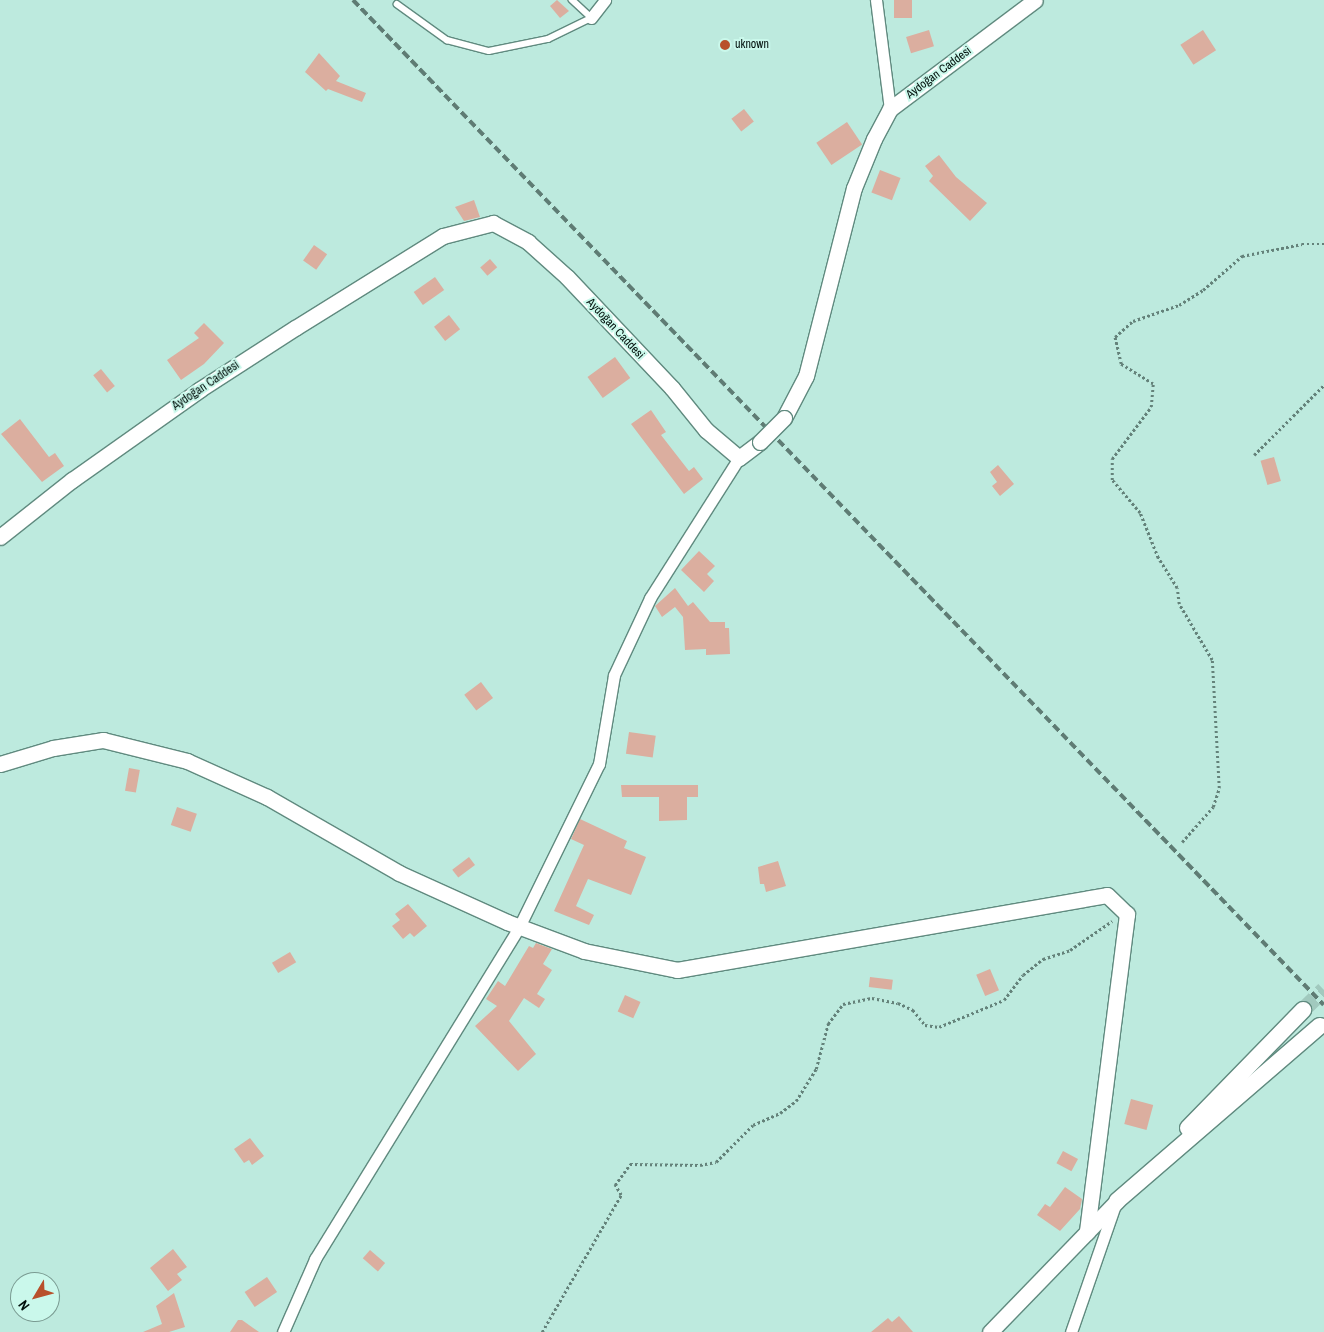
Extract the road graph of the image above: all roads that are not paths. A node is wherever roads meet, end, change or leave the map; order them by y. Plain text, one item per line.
1 (572, 0) edge
2 (605, 0) edge
3 (876, 0) edge
4 (1035, 0) edge
5 (397, 4) dead end
6 (591, 18) junction
7 (890, 109) junction
8 (739, 458) junction
9 (0, 537) edge
10 (0, 764) edge
11 (519, 927) junction
12 (1303, 1010) tunnel mouth
13 (1320, 1026) dead end
14 (1116, 1201) junction
15 (1086, 1232) junction
16 (283, 1332) edge
17 (990, 1332) edge
18 (1070, 1332) edge

1 - 6 lane
2 - 6 street
3 - 7 street
4 - 7 street, Aydoğan Caddesi
5 - 6 lane
7 - 8 street, Aydoğan Caddesi, bridge
8 - 9 street, Aydoğan Caddesi
8 - 11 street
10 - 11 street
11 - 15 street
11 - 16 street
12 - 14 main road
13 - 14 main road
14 - 15 street
14 - 18 street
15 - 17 street

